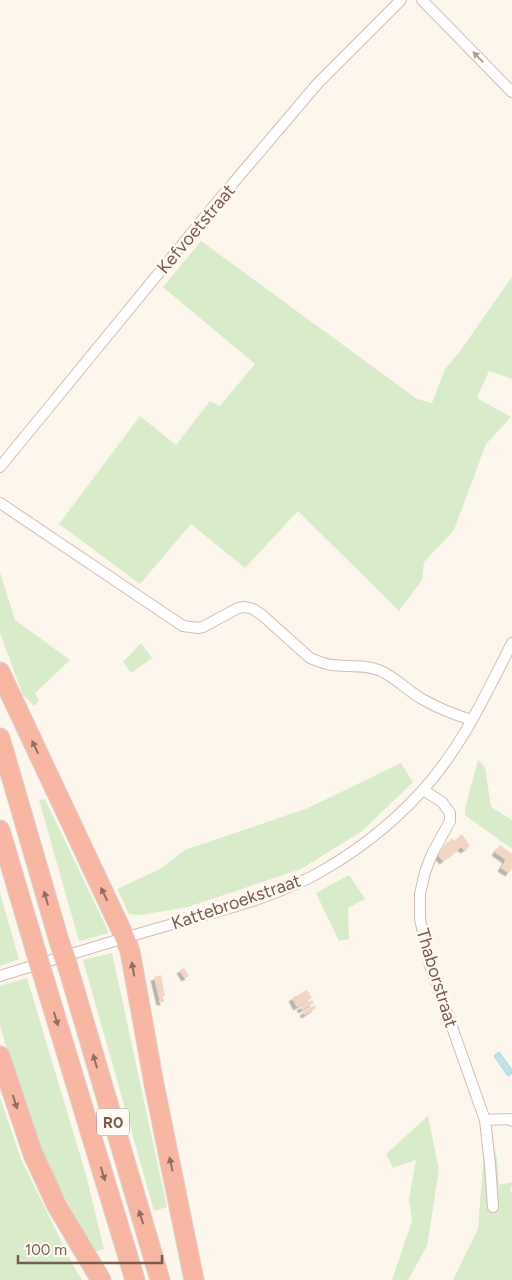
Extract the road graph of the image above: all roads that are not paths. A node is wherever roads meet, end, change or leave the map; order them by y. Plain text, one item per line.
1 (400, 0) edge
2 (422, 0) edge
3 (512, 92) edge
4 (0, 466) edge
5 (0, 503) edge
6 (512, 643) edge
7 (0, 672) edge
8 (472, 720) junction
9 (0, 738) edge
10 (423, 790) junction
11 (0, 830) edge
12 (126, 938) junction
13 (0, 976) edge
14 (0, 1056) edge
15 (485, 1120) junction
16 (512, 1121) edge
17 (493, 1206) dead end
18 (100, 1280) edge
19 (135, 1280) edge
20 (160, 1280) edge
21 (194, 1280) edge

1 - 4 street, Kefvoetstraat
3 -> 2 street
5 - 8 street
6 - 8 street, Kattebroekstraat
12 -> 7 highway
8 - 10 street, Kattebroekstraat
20 -> 9 highway, R0, bridge
10 - 12 street, Kattebroekstraat
10 - 15 street, Thaborstraat
11 -> 19 highway, R0, bridge
12 - 13 street, Kattebroekstraat
21 -> 12 highway
14 -> 18 highway
15 - 16 street
15 - 17 street, Thaborstraat

